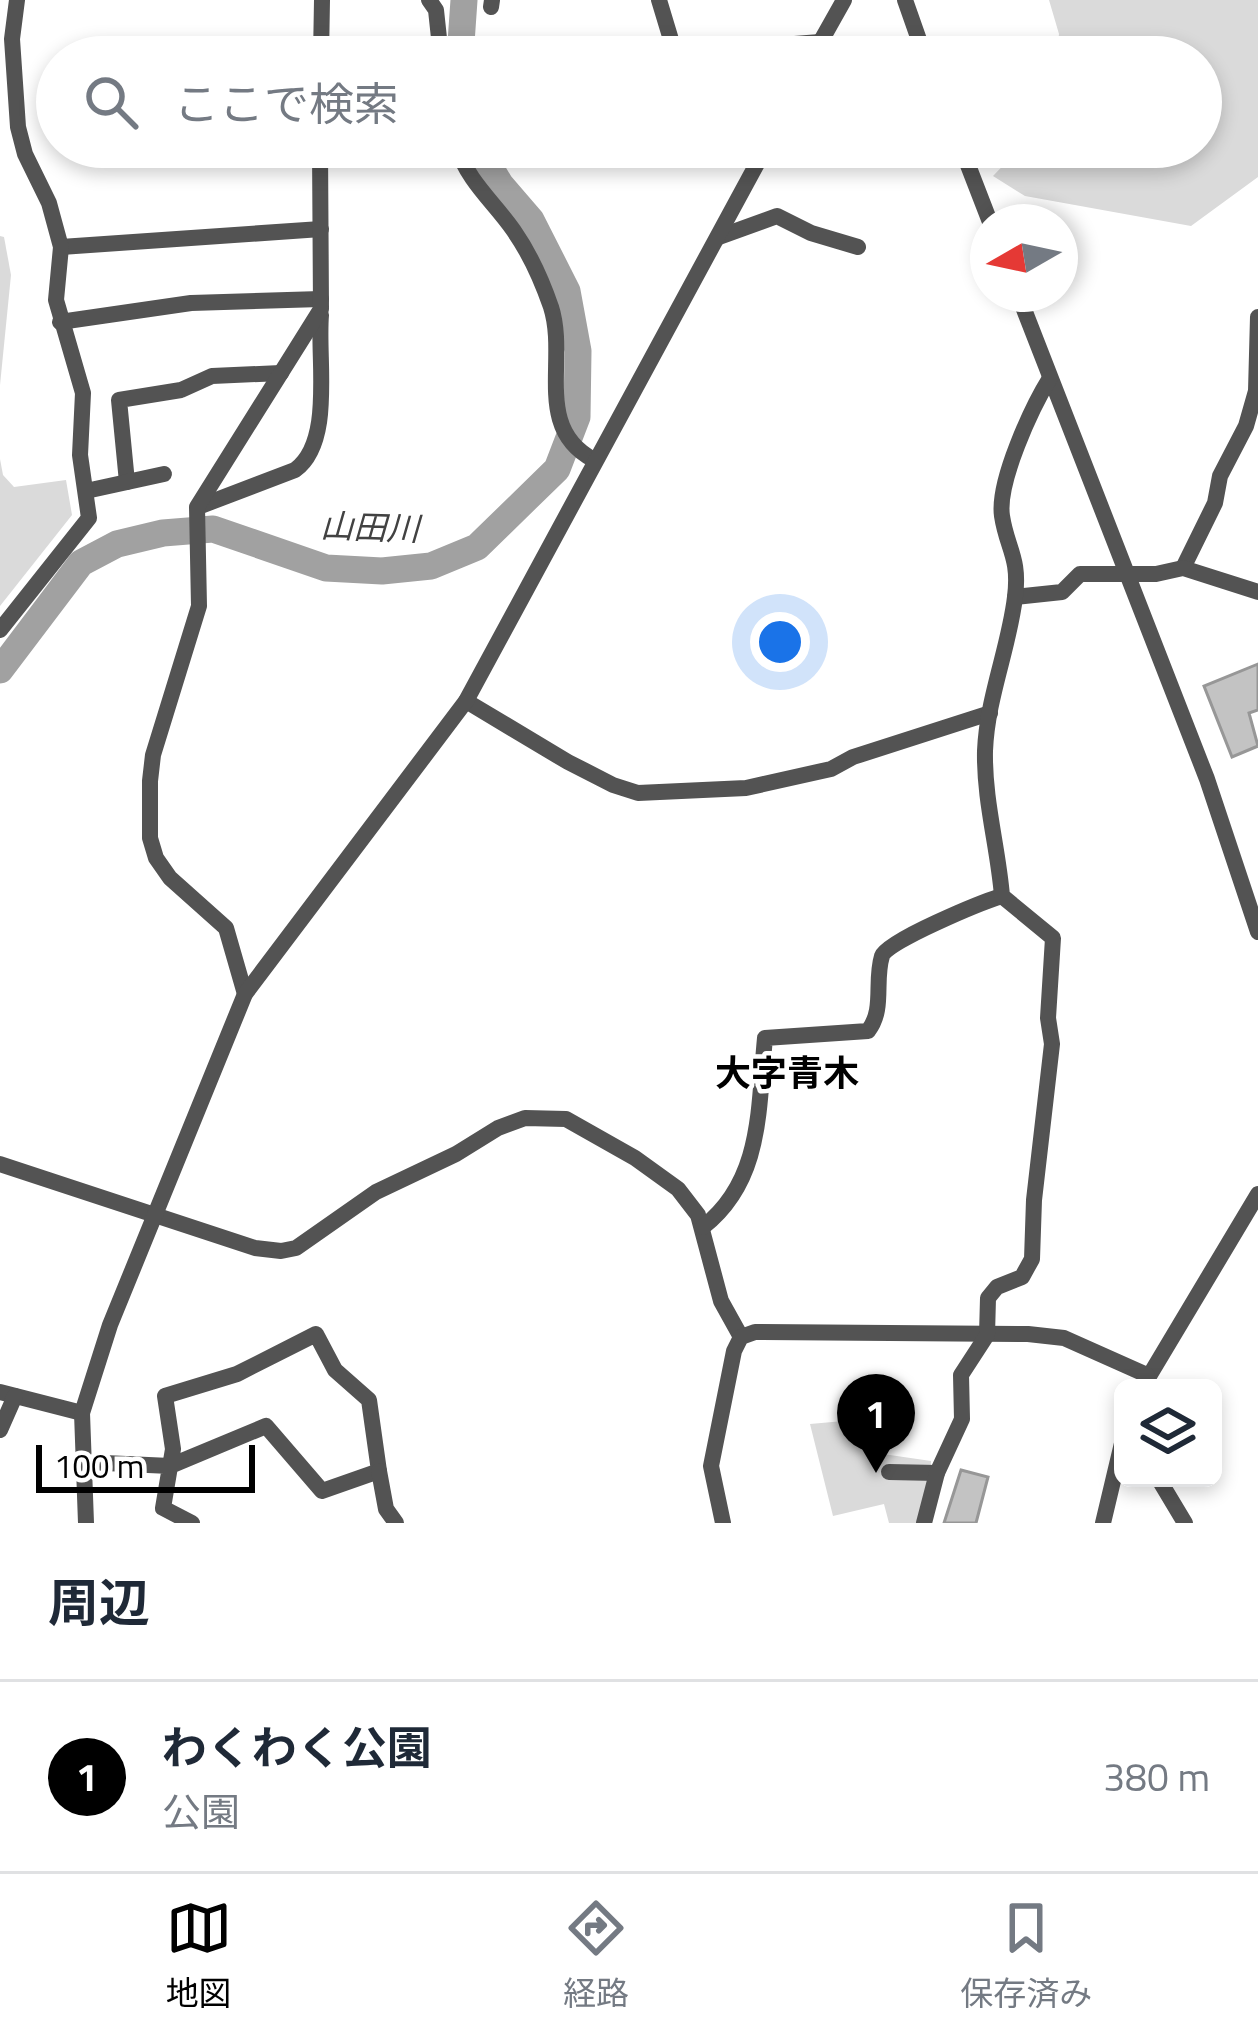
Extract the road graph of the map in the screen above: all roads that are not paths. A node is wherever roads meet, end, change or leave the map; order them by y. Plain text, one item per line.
1 (17, 0) edge
2 (322, 0) edge
3 (429, 0) edge
4 (659, 0) edge
5 (844, 0) edge
6 (905, 0) edge
7 (321, 36) edge
8 (440, 36) edge
9 (670, 36) edge
10 (823, 36) edge
11 (918, 36) edge
12 (320, 168) edge
13 (466, 168) edge
14 (755, 168) edge
15 (969, 168) edge
16 (983, 204) edge
17 (321, 230) junction
18 (719, 237) junction
19 (61, 247) junction
20 (859, 247) dead end
21 (321, 304) junction
22 (1025, 312) edge
23 (1258, 317) edge
24 (60, 322) junction
25 (281, 373) junction
26 (1050, 378) junction
27 (594, 460) junction
28 (164, 475) dead end
29 (127, 482) junction
30 (86, 491) junction
31 (197, 509) junction
32 (1183, 568) junction
33 (1125, 573) junction
34 (1258, 592) edge
35 (1015, 597) junction
36 (0, 630) edge
37 (466, 701) junction
38 (990, 713) junction
39 (1002, 896) junction
40 (1258, 929) edge
41 (245, 994) junction
42 (0, 1164) edge
43 (1255, 1206) edge
44 (158, 1214) junction
45 (703, 1227) junction
46 (987, 1335) junction
47 (741, 1337) junction
48 (1138, 1379) edge
49 (1146, 1379) edge
50 (8, 1394) edge
51 (82, 1413) junction
52 (0, 1430) edge
53 (83, 1462) junction
54 (170, 1466) junction
55 (380, 1471) junction
56 (890, 1472) dead end
57 (937, 1473) junction
58 (1114, 1477) edge
59 (1163, 1487) edge
60 (86, 1523) edge
61 (192, 1523) edge
62 (396, 1523) edge
63 (723, 1523) edge
64 (925, 1523) edge
65 (1103, 1523) edge
66 (1185, 1523) edge

1 - 19 street
2 - 7 street
3 - 8 street
4 - 9 street
5 - 10 street
6 - 11 street
12 - 17 street
13 - 27 street
14 - 18 street
15 - 16 street
17 - 19 street
17 - 21 street
18 - 20 street
18 - 27 street
19 - 24 street
21 - 24 street
21 - 25 street
21 - 31 street
22 - 26 street
23 - 32 street
24 - 30 street
25 - 29 street
25 - 31 street
26 - 33 street
26 - 35 street
27 - 37 street
28 - 29 street
29 - 30 street
30 - 36 street
31 - 41 street
32 - 33 street
32 - 34 street
33 - 35 street
33 - 40 street
35 - 38 street
37 - 38 street
37 - 41 street
38 - 39 street
39 - 45 street
39 - 46 street
41 - 44 street
42 - 44 street
43 - 49 street
44 - 45 street
44 - 51 street
45 - 47 street
46 - 47 street
46 - 48 street
46 - 57 street
47 - 63 street
50 - 51 street
50 - 52 street
51 - 53 street
53 - 54 street
53 - 60 street
54 - 55 street
54 - 55 street
54 - 61 street
55 - 62 street
56 - 57 street
57 - 64 street
58 - 65 street
59 - 66 street

